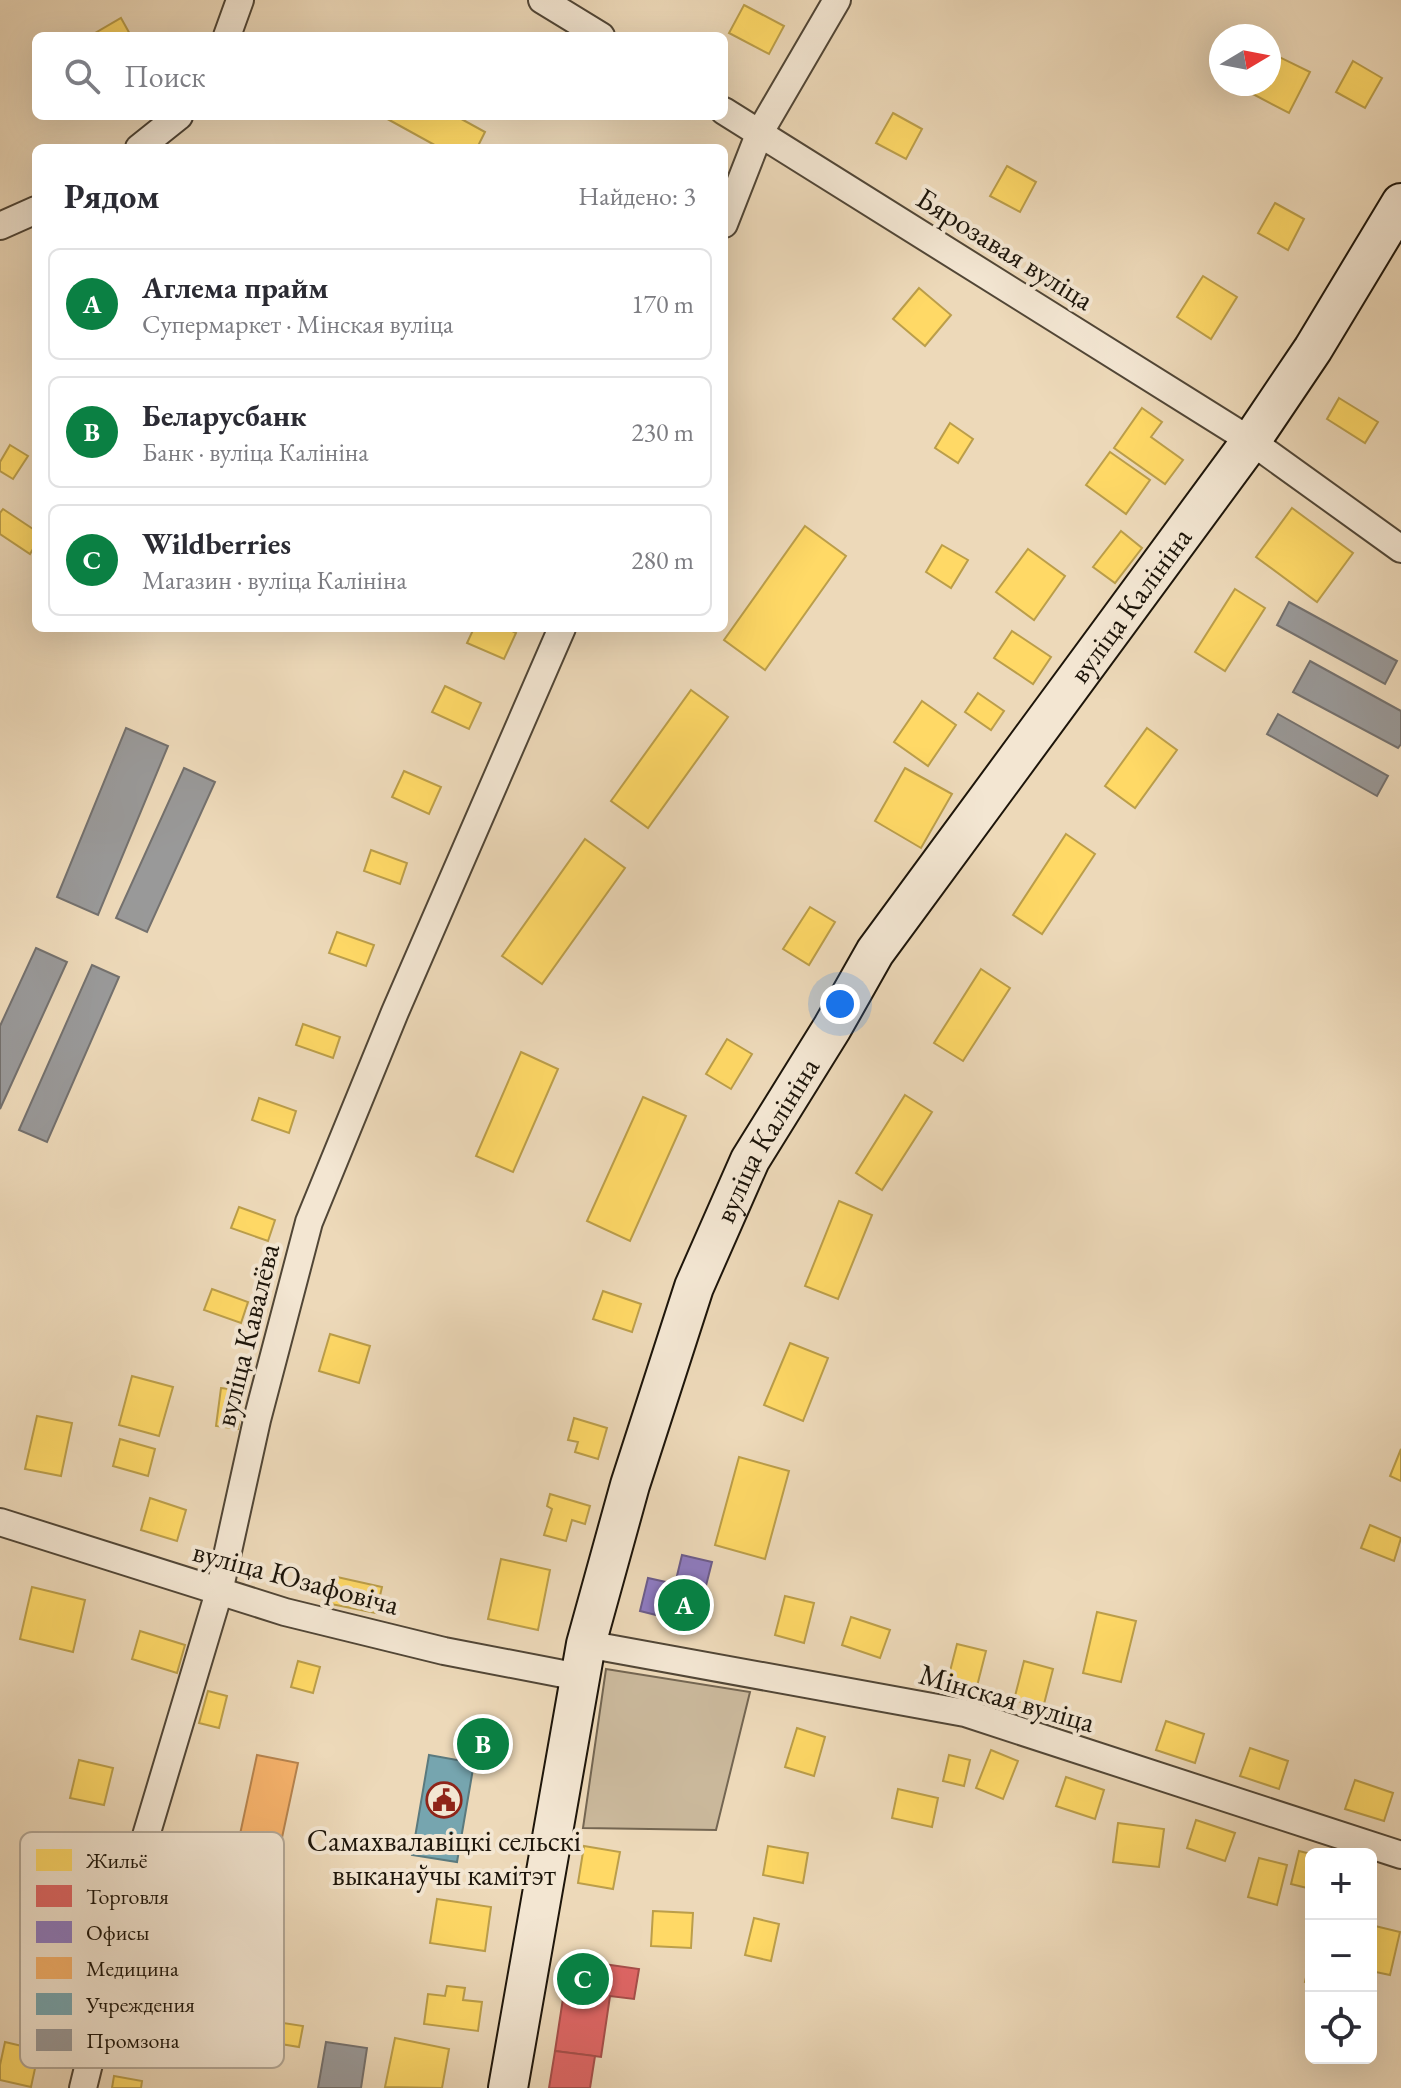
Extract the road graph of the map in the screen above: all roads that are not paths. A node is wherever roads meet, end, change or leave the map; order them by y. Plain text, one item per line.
1 (240, 0) edge
2 (542, 0) edge
3 (837, 0) edge
4 (228, 32) edge
5 (594, 32) edge
6 (728, 113) edge
7 (174, 120) edge
8 (760, 132) junction
9 (144, 144) edge
10 (1401, 203) edge
11 (32, 212) edge
12 (728, 214) edge
13 (0, 226) edge
14 (1251, 441) junction
15 (1401, 549) edge
16 (560, 632) edge
17 (0, 1522) edge
18 (219, 1592) junction
19 (582, 1661) junction
20 (147, 1832) edge
21 (1401, 1855) edge
22 (88, 2068) edge
23 (83, 2088) edge
24 (508, 2088) edge

1 - 4 street
2 - 5 street
3 - 8 street
6 - 8 street, Бярозавая вуліца
7 - 9 street
8 - 12 street
8 - 14 street, Бярозавая вуліца
10 - 14 street, вуліца Калініна
11 - 13 street
14 - 15 street, Бярозавая вуліца
14 - 19 street, вуліца Калініна
16 - 18 street, вуліца Кавалёва
17 - 18 street, вуліца Юзафовіча
18 - 19 street, вуліца Юзафовіча
18 - 20 street, вуліца Кавалёва
19 - 21 street, Мінская вуліца
19 - 24 street, вуліца Калініна
22 - 23 street, вуліца Кавалёва

